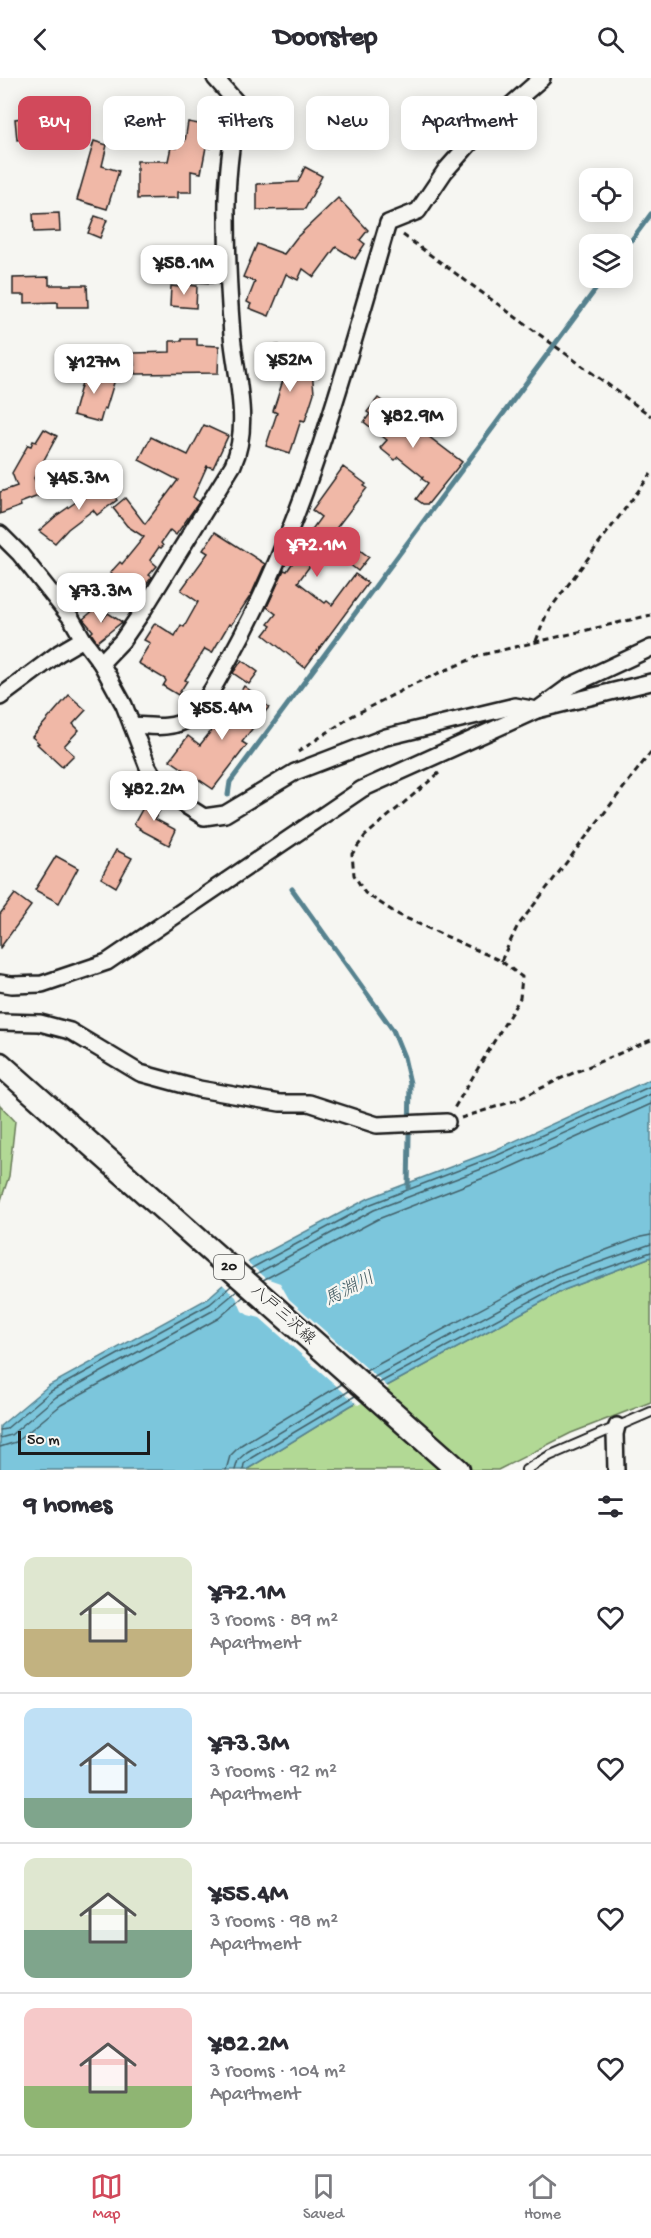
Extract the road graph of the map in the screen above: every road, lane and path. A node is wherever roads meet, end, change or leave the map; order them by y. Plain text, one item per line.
1 (215, 78) edge
2 (542, 78) edge
3 (388, 224) junction
4 (651, 416) edge
5 (651, 474) edge
6 (0, 534) edge
7 (651, 615) edge
8 (83, 639) junction
9 (536, 641) junction
10 (651, 648) edge
11 (101, 663) junction
12 (651, 682) edge
13 (0, 697) edge
14 (537, 710) junction
15 (132, 725) junction
16 (651, 752) edge
17 (291, 758) dead end
18 (441, 772) dead end
19 (501, 961) junction
20 (0, 983) edge
21 (0, 1022) edge
22 (651, 1040) edge
23 (0, 1064) edge
24 (447, 1122) junction
25 (651, 1412) edge
26 (617, 1426) junction
27 (458, 1470) edge
28 (526, 1470) edge
29 (616, 1470) edge

1 - 11 street
2 - 3 street
3 - 4 path
3 - 15 street
5 - 9 path
6 - 8 street
7 - 9 path
8 - 11 street
8 - 13 street
9 - 17 path
10 - 14 street
11 - 15 street
12 - 14 street
14 - 15 street
14 - 20 street
16 - 19 path
18 - 19 path
19 - 24 path
21 - 24 street
22 - 24 path
23 - 27 main road, 八戸三沢線 / 20
25 - 26 lane
26 - 28 lane
26 - 29 street

